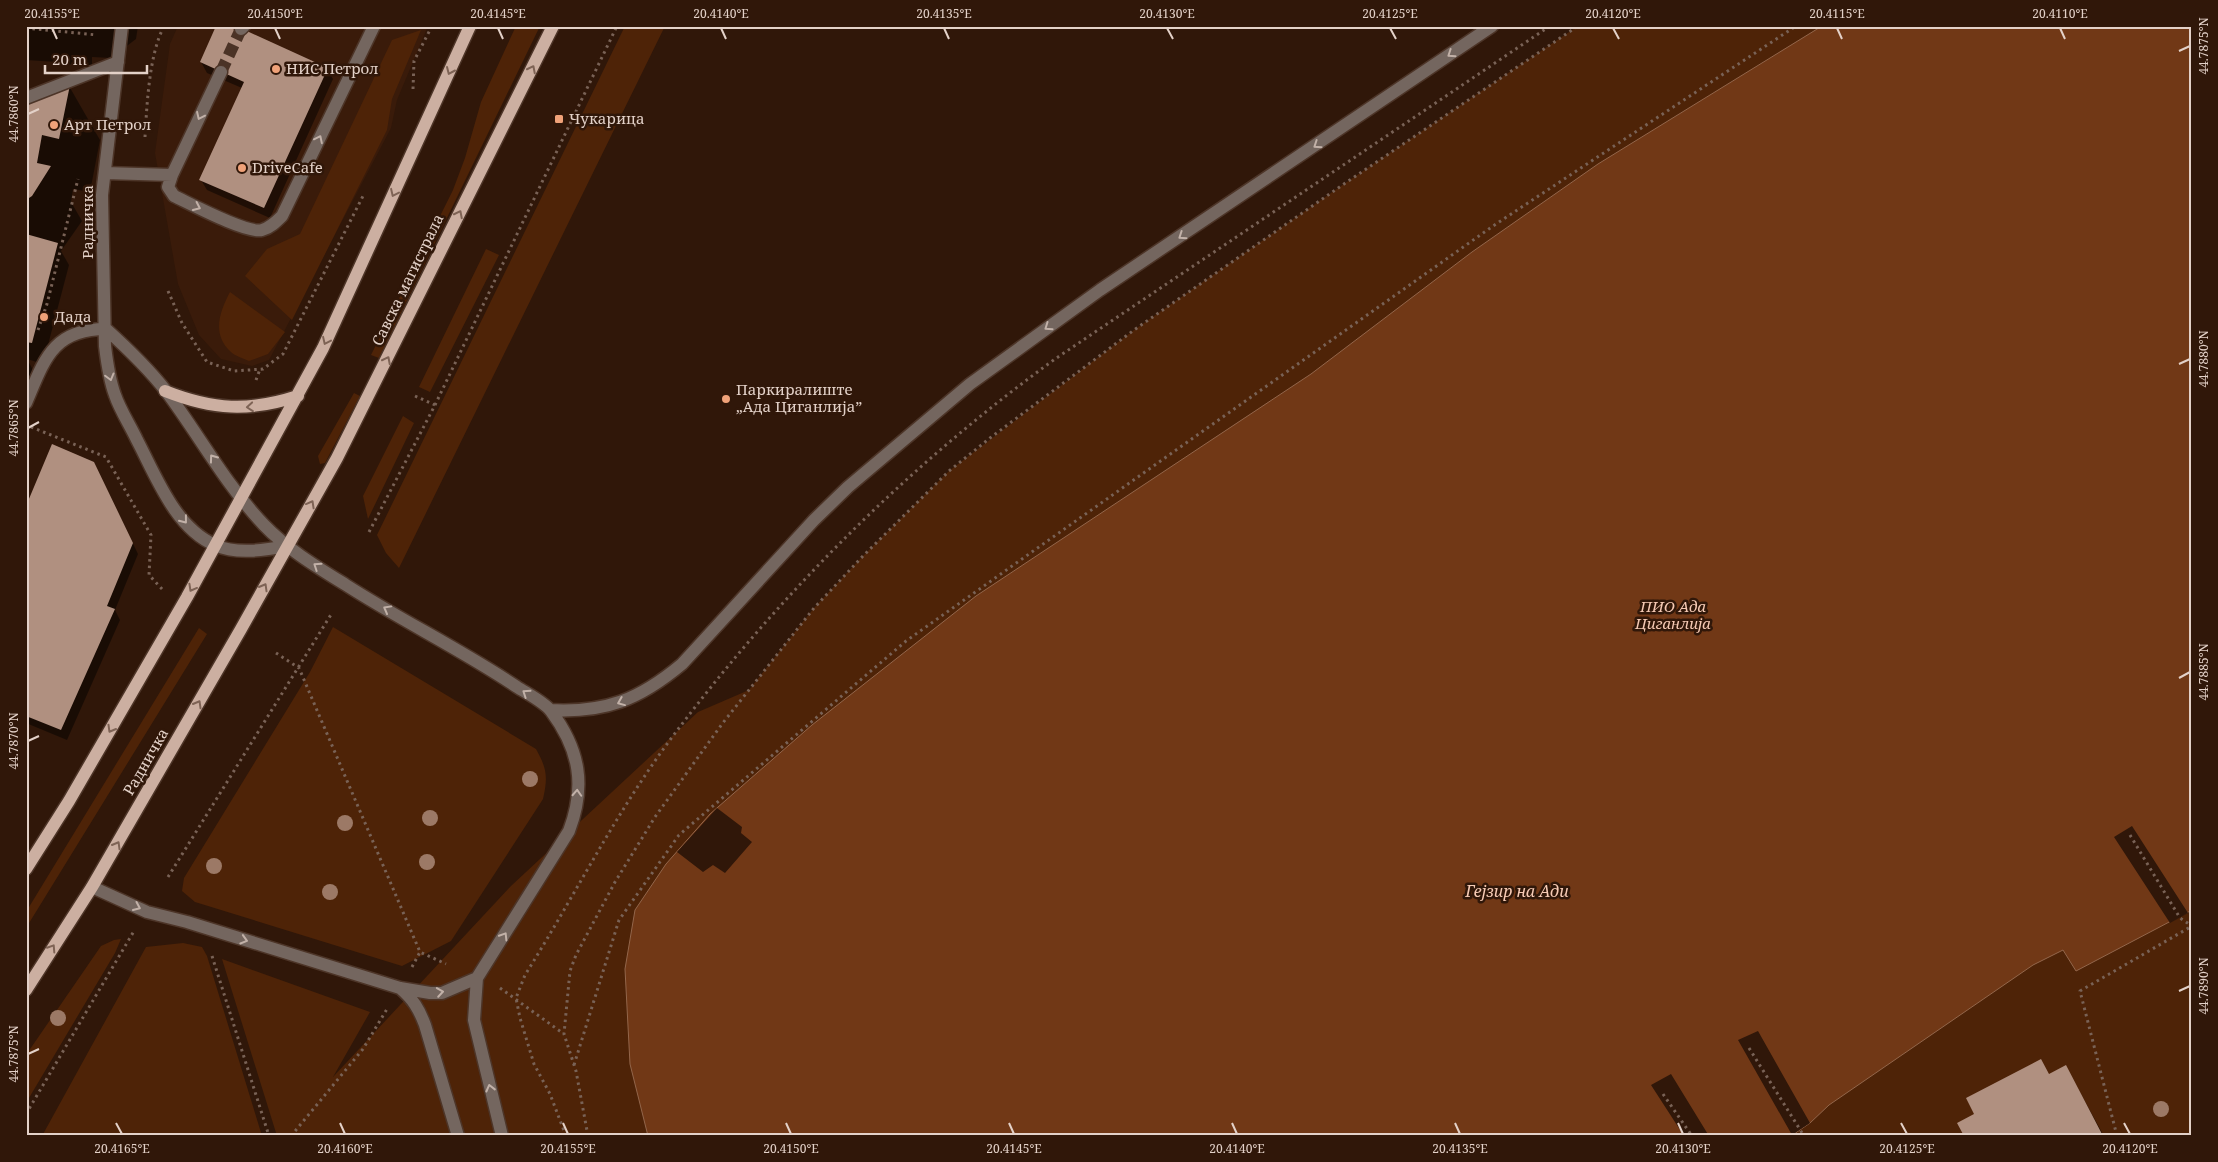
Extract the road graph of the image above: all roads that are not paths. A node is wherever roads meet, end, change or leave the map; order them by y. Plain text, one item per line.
1 (374, 26) edge
2 (470, 26) edge
3 (553, 26) edge
4 (1492, 26) edge
5 (121, 32) edge
6 (118, 62) junction
7 (221, 72) tunnel mouth
8 (26, 98) edge
9 (105, 173) junction
10 (172, 175) junction
11 (106, 329) junction
12 (166, 391) junction
13 (298, 396) junction
14 (26, 403) edge
15 (241, 497) junction
16 (216, 546) junction
17 (287, 546) junction
18 (550, 710) junction
19 (26, 869) edge
20 (92, 887) junction
21 (477, 978) junction
22 (400, 988) junction
23 (26, 990) edge
24 (458, 1136) edge
25 (502, 1136) edge

10 -> 1 street
2 -> 13 main road
17 -> 3 main road, Савска магистрала
4 -> 18 street
5 - 6 street, Радничка
6 - 8 street
6 - 9 street, Радничка
7 -> 10 street
9 - 10 street
9 - 11 street, Радничка
11 - 12 street
11 - 14 street
11 -> 16 street, Радничка
13 -> 12 main road
15 -> 12 street
13 - 15 main road
15 - 16 main road
15 - 17 street
16 - 17 street, Радничка
16 -> 19 main road
18 -> 17 street
20 -> 17 main road, Радничка
21 -> 18 street
20 -> 22 street
23 -> 20 main road, Радничка
22 -> 21 street
25 -> 21 street
22 - 24 street

